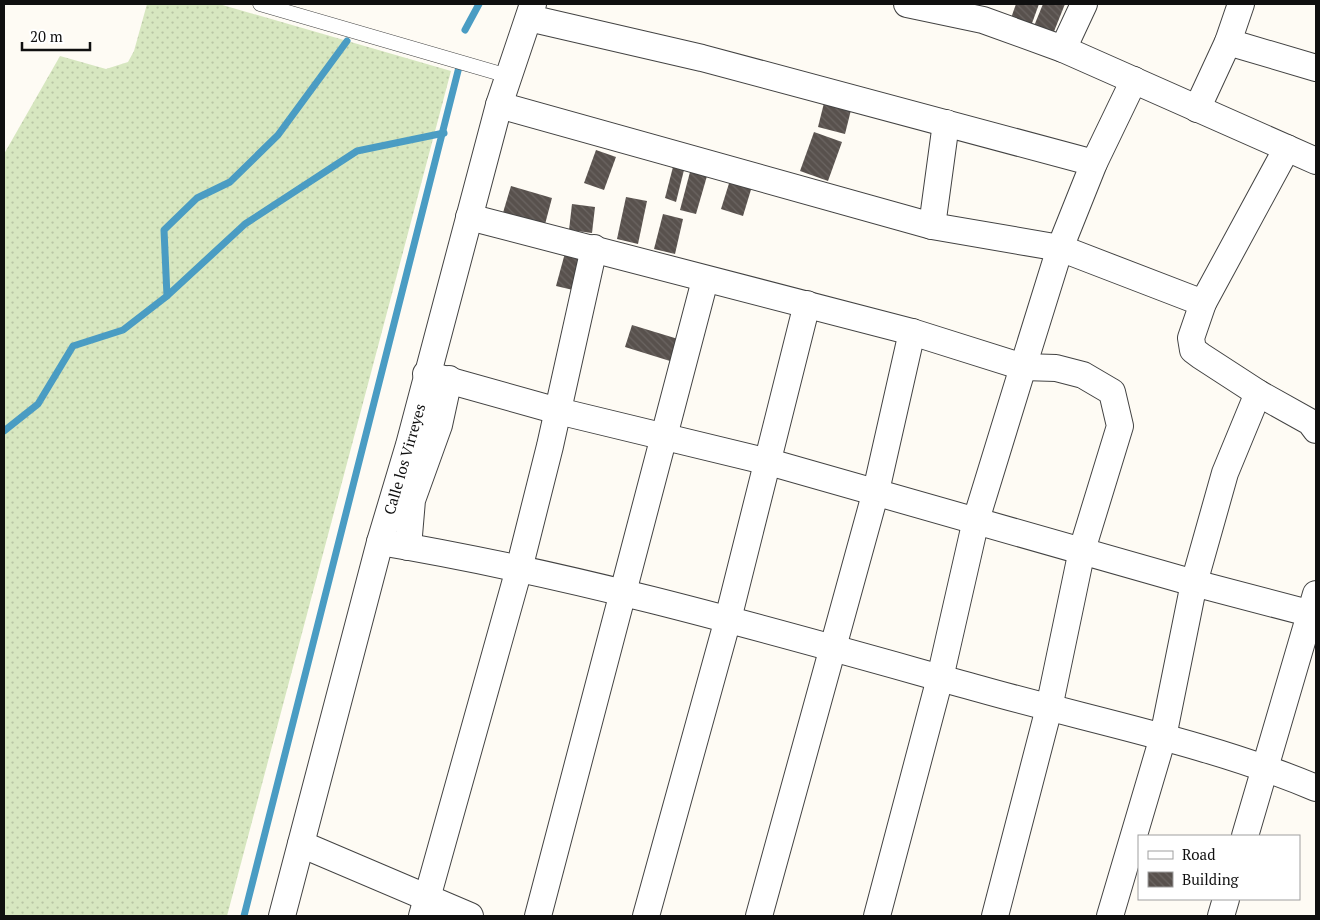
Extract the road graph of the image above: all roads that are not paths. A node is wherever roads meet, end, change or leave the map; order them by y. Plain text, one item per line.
1 (260, 4) edge
2 (907, 4) edge
3 (1084, 4) edge
4 (1241, 4) edge
5 (531, 11) edge
6 (986, 12) edge
7 (1228, 42) junction
8 (1064, 49) junction
9 (1316, 68) edge
10 (508, 76) junction
11 (1134, 80) junction
12 (499, 105) junction
13 (1197, 109) junction
14 (946, 123) junction
15 (1287, 148) junction
16 (1316, 161) edge
17 (1094, 163) junction
18 (469, 217) junction
19 (932, 226) junction
20 (594, 248) junction
21 (1060, 248) junction
22 (705, 280) junction
23 (1203, 303) junction
24 (807, 304) junction
25 (912, 332) junction
26 (1023, 368) junction
27 (438, 377) junction
28 (1258, 393) junction
29 (558, 411) junction
30 (1314, 419) edge
31 (665, 438) junction
32 (418, 450) junction
33 (769, 462) junction
34 (876, 491) junction
35 (976, 520) junction
36 (380, 542) junction
37 (408, 547) junction
38 (1082, 550) junction
39 (519, 568) junction
40 (1194, 583) junction
41 (624, 592) junction
42 (1314, 607) edge
43 (728, 619) junction
44 (833, 647) junction
45 (940, 678) junction
46 (1049, 708) junction
47 (1163, 737) junction
48 (1265, 767) junction
49 (1316, 788) edge
50 (1245, 835) edge
51 (301, 844) junction
52 (1226, 900) edge
53 (424, 907) edge
54 (282, 916) edge
55 (470, 916) edge
56 (538, 916) edge
57 (646, 916) edge
58 (759, 916) edge
59 (877, 916) edge
60 (994, 916) edge
61 (1110, 916) edge
62 (1221, 916) edge

1 - 10 lane
2 - 6 street
3 - 8 street
4 - 7 street
5 - 10 street, Calle los Virreyes
5 - 14 street
6 - 8 street
7 - 9 street
7 - 13 street
8 - 11 street
10 - 12 street, Calle los Virreyes
11 - 13 street
11 - 17 street
12 - 18 street, Calle los Virreyes
12 - 19 street
13 - 15 street
14 - 17 street
14 - 19 street
15 - 16 street
15 - 23 street
17 - 21 street
18 - 20 street
18 - 27 street, Calle los Virreyes
19 - 21 street
20 - 22 street
20 - 29 street
21 - 23 street
21 - 26 street
22 - 24 street
22 - 31 street
23 - 28 street
24 - 25 street
24 - 33 street
25 - 26 street
25 - 34 street
26 - 35 street
26 - 38 street
27 - 29 street
27 - 32 street, Calle los Virreyes
28 - 30 street
28 - 40 street
29 - 31 street
29 - 39 street
31 - 33 street
31 - 41 street
32 - 36 street, Calle los Virreyes
32 - 37 street
33 - 34 street
33 - 43 street
34 - 35 street
34 - 44 street
35 - 38 street
35 - 45 street
36 - 37 street
36 - 51 street, Calle los Virreyes
37 - 39 street
38 - 40 street
38 - 46 street
39 - 41 street
39 - 53 street
40 - 42 street
40 - 47 street
41 - 43 street
41 - 56 street
42 - 48 street
43 - 44 street
43 - 57 street
44 - 45 street
44 - 58 street
45 - 46 street
45 - 59 street
46 - 47 street
46 - 60 street
47 - 48 street
47 - 61 street
48 - 49 street
48 - 50 street
51 - 53 street
51 - 54 street, Calle los Virreyes
52 - 62 street
53 - 55 street

